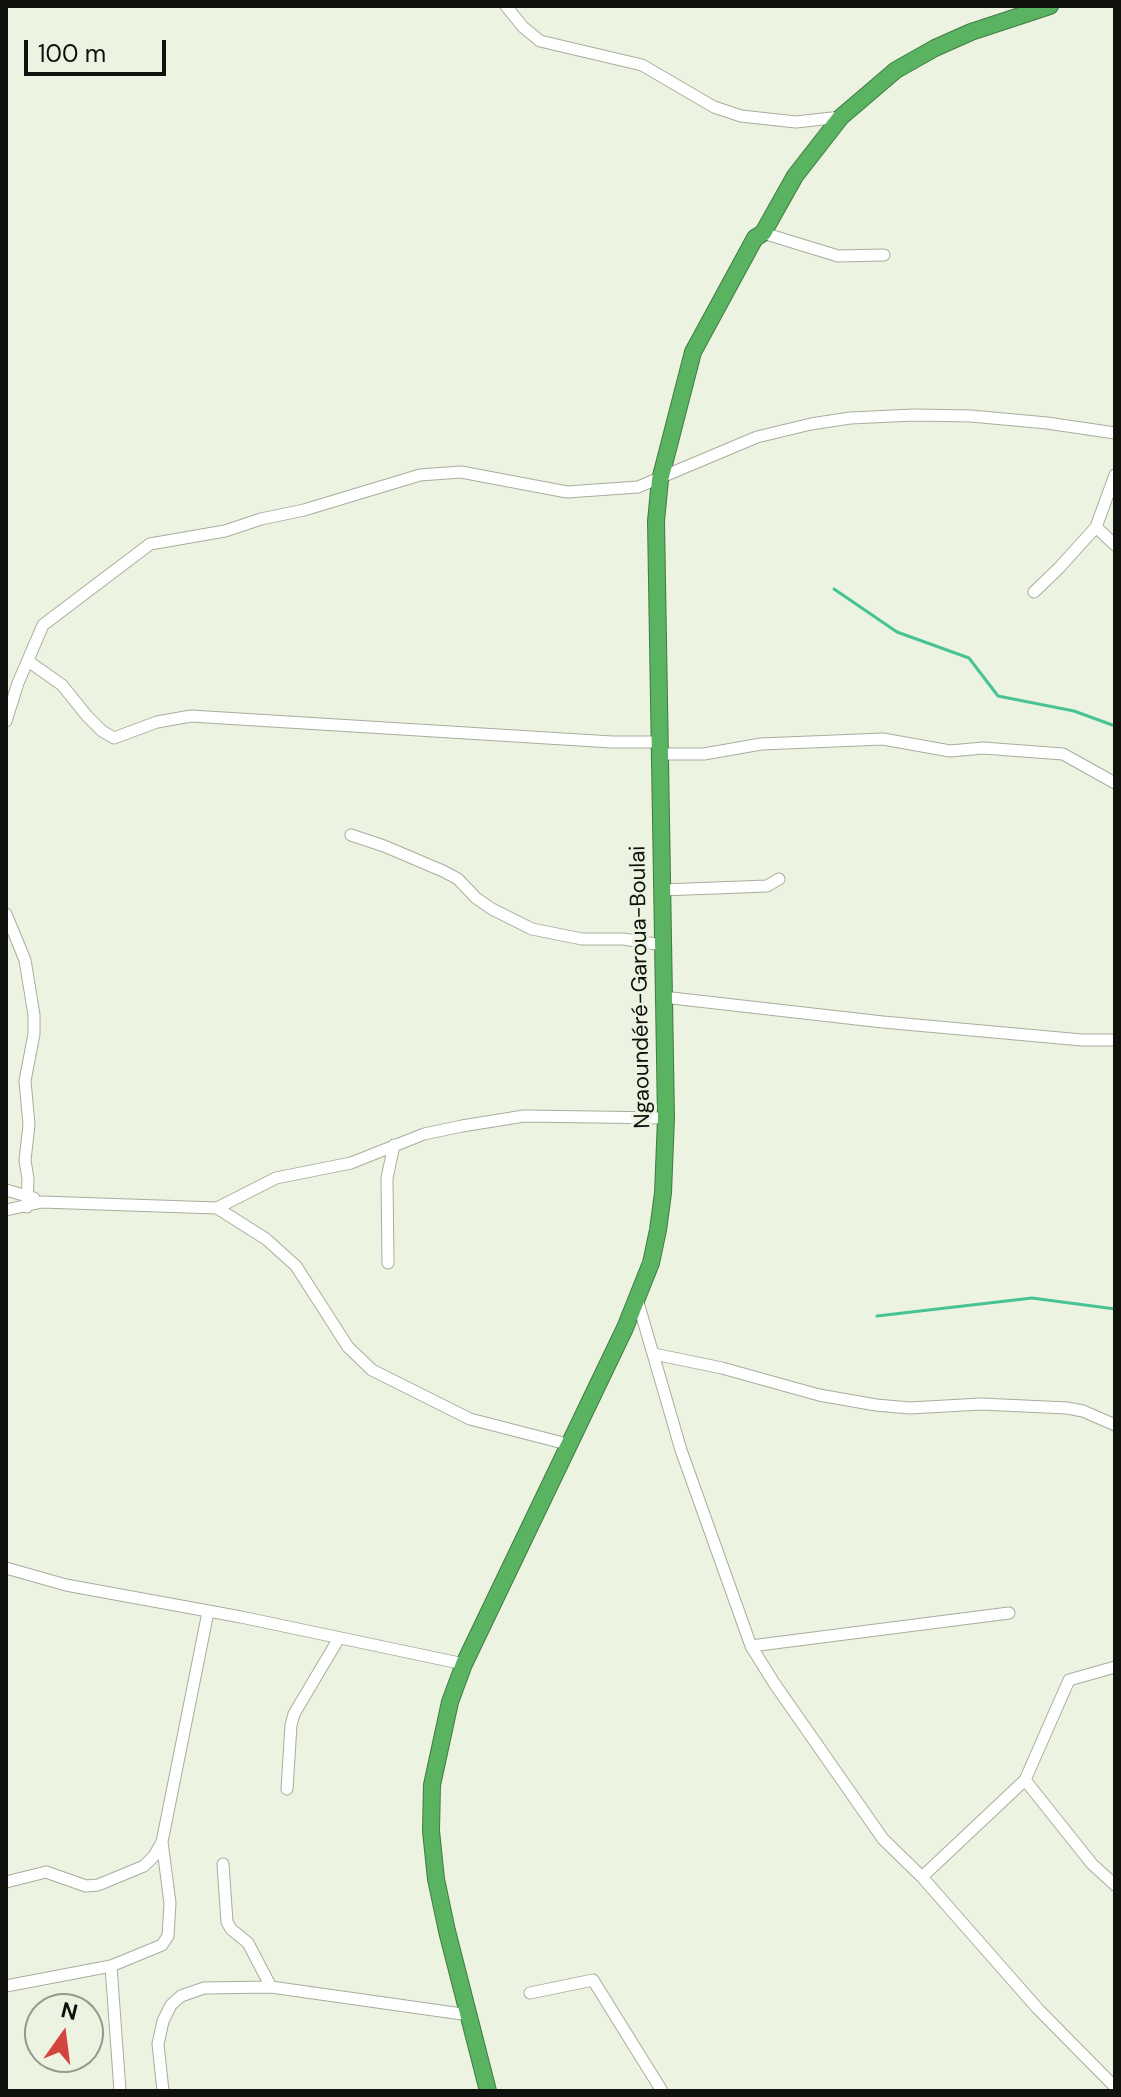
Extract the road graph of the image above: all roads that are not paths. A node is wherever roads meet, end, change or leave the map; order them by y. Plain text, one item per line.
1 (506, 6) edge
2 (1050, 6) edge
3 (841, 117) junction
4 (763, 233) junction
5 (884, 255) dead end
6 (1115, 433) edge
7 (1115, 475) edge
8 (660, 480) junction
9 (1096, 527) junction
10 (1115, 545) edge
11 (1034, 592) dead end
12 (28, 661) junction
13 (6, 721) edge
14 (659, 748) junction
15 (1115, 783) edge
16 (351, 835) dead end
17 (779, 879) dead end
18 (662, 890) junction
19 (6, 914) edge
20 (663, 945) junction
21 (663, 997) junction
22 (1115, 1040) edge
23 (666, 1118) junction
24 (394, 1145) junction
25 (6, 1190) edge
26 (28, 1194) junction
27 (42, 1202) junction
28 (27, 1207) junction
29 (217, 1208) junction
30 (6, 1210) edge
31 (388, 1263) dead end
32 (637, 1299) junction
33 (654, 1354) junction
34 (1115, 1425) edge
35 (571, 1445) junction
36 (6, 1568) edge
37 (208, 1612) junction
38 (1009, 1613) dead end
39 (339, 1638) junction
40 (751, 1646) junction
41 (464, 1664) junction
42 (1115, 1667) edge
43 (1025, 1780) junction
44 (287, 1789) dead end
45 (162, 1842) junction
46 (223, 1864) dead end
47 (922, 1877) junction
48 (7, 1881) edge
49 (1115, 1885) edge
50 (111, 1966) junction
51 (6, 1986) edge
52 (271, 1987) junction
53 (530, 1993) dead end
54 (469, 2015) junction
55 (1115, 2087) edge
56 (120, 2091) edge
57 (163, 2091) edge
58 (488, 2091) edge
59 (662, 2091) edge

1 - 3 street
2 - 3 highway, Ngaoundéré-Garoua-Boulai
3 - 4 highway, Ngaoundéré-Garoua-Boulai
4 - 5 street
4 - 8 highway, Ngaoundéré-Garoua-Boulai
6 - 8 street
7 - 9 street
8 - 12 street
8 - 14 highway, Ngaoundéré-Garoua-Boulai
9 - 10 street
9 - 11 street
12 - 13 street
12 - 14 street
14 - 15 street
14 - 18 highway, Ngaoundéré-Garoua-Boulai
16 - 20 street
17 - 18 street
18 - 20 highway, Ngaoundéré-Garoua-Boulai
19 - 26 street
20 - 21 highway, Ngaoundéré-Garoua-Boulai
21 - 22 street
21 - 23 highway, Ngaoundéré-Garoua-Boulai
23 - 24 street
23 - 32 highway, Ngaoundéré-Garoua-Boulai
24 - 29 street
24 - 31 street
25 - 26 street
26 - 27 street
26 - 28 street
27 - 28 street
27 - 29 street
28 - 30 street
29 - 35 street
32 - 33 street
32 - 35 highway, Ngaoundéré-Garoua-Boulai
33 - 34 street
33 - 40 street
35 - 41 highway, Ngaoundéré-Garoua-Boulai
36 - 37 street
37 - 39 street
37 - 45 street
38 - 40 street
39 - 41 street
39 - 44 street
40 - 47 street
41 - 54 highway, Ngaoundéré-Garoua-Boulai
42 - 43 street
43 - 47 street
43 - 49 street
45 - 48 street
45 - 50 street
46 - 52 street
47 - 55 street
50 - 51 street
50 - 56 street
52 - 54 street
52 - 57 street
53 - 59 street
54 - 58 highway, Ngaoundéré-Garoua-Boulai

